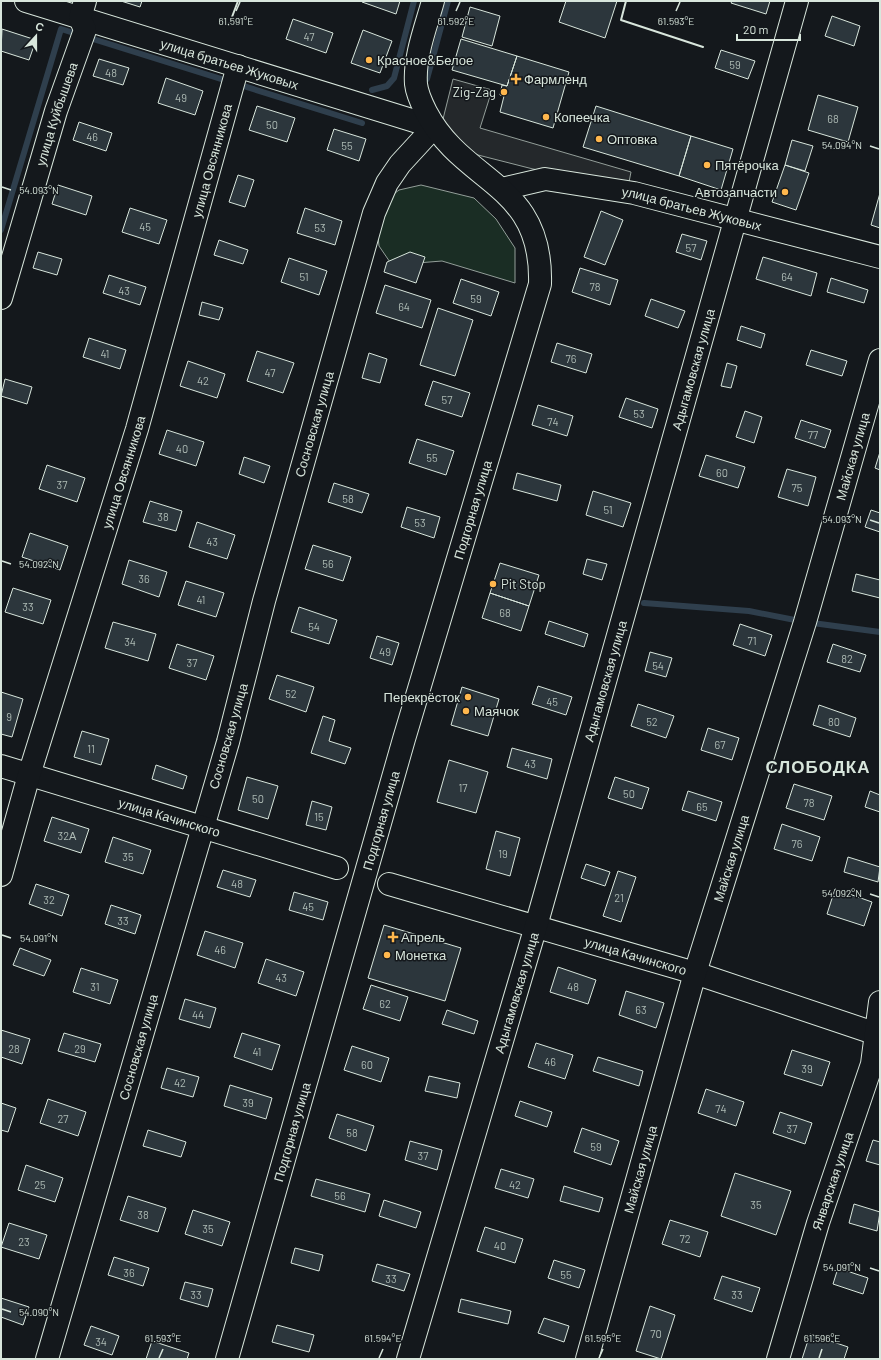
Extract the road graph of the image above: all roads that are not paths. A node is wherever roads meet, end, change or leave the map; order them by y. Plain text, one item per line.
1 (26, 1) edge
2 (433, 1) edge
3 (797, 1) edge
4 (83, 10) edge
5 (238, 66) junction
6 (434, 127) junction
7 (502, 189) junction
8 (736, 221) junction
9 (880, 257) edge
10 (1, 298) edge
11 (880, 360) edge
12 (1, 766) edge
13 (29, 775) junction
14 (202, 827) junction
15 (337, 868) dead end
16 (1, 875) edge
17 (389, 884) dead end
18 (536, 926) junction
19 (695, 973) junction
20 (880, 1002) edge
21 (878, 1034) edge
22 (47, 1359) edge
23 (227, 1359) edge
24 (408, 1359) edge
25 (587, 1359) edge
26 (778, 1359) edge

1 - 4 street, улица братьев Жуковых
2 - 6 street, Подгорная улица
3 - 8 street, Адыгамовская улица
4 - 5 street, улица братьев Жуковых
4 - 10 street, улица Куйбышева
5 - 6 street, улица братьев Жуковых
5 - 13 street, улица Овсянникова
6 - 7 street, Подгорная улица
6 - 14 street, Сосновская улица
7 - 8 street, улица братьев Жуковых
7 - 23 street, Подгорная улица
8 - 9 street, улица братьев Жуковых
8 - 18 street, Адыгамовская улица
11 - 19 street, Майская улица
12 - 13 street, улица Качинского
13 - 14 street, улица Качинского
13 - 16 street, улица Овсянникова
14 - 15 street, улица Качинского
14 - 22 street, Сосновская улица
17 - 18 street, улица Качинского
18 - 19 street, улица Качинского
18 - 24 street, Адыгамовская улица
19 - 21 street, улица Качинского
19 - 25 street, Майская улица
20 - 21 street, Январская улица
21 - 26 street, Январская улица

